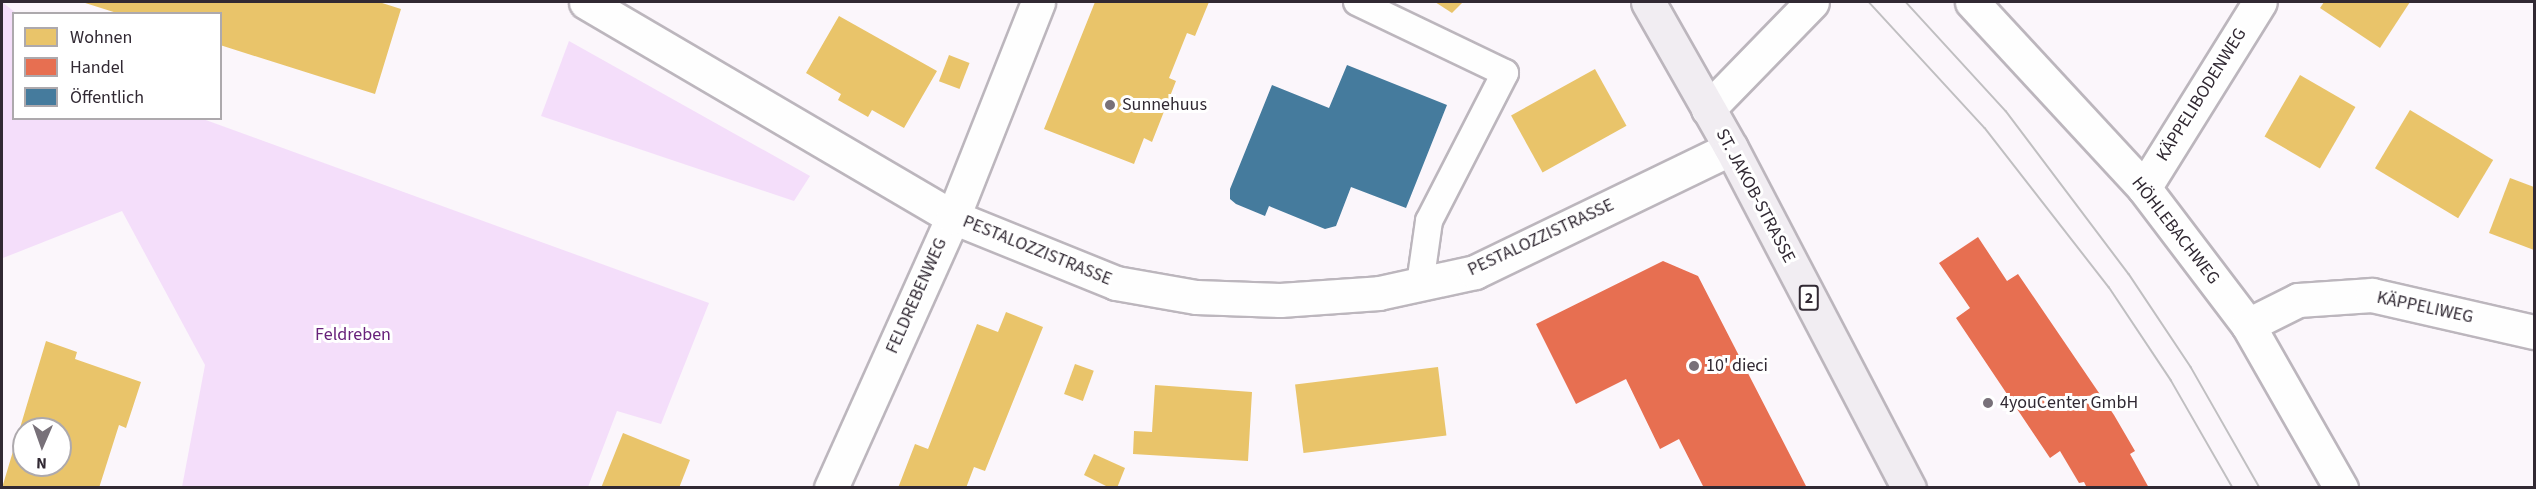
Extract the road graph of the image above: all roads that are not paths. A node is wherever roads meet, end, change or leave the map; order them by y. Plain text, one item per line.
1 (586, 2) edge
2 (1038, 2) edge
3 (1358, 2) edge
4 (1648, 2) edge
5 (1812, 2) edge
6 (1972, 2) edge
7 (2260, 2) edge
8 (1708, 109) junction
9 (1731, 148) junction
10 (2144, 188) junction
11 (953, 217) junction
12 (1420, 284) junction
13 (2248, 325) junction
14 (2535, 332) edge
15 (831, 488) edge
16 (1908, 488) edge
17 (2341, 488) edge

1 - 11 street, PESTALOZZISTRASSE
2 - 11 street, FELDREBENWEG
3 - 12 lane
4 - 8 main road, ST. JAKOB-STRASSE / 2
5 - 8 street
6 - 10 street, HÖHLEBACHWEG
7 - 10 street, KÄPPELIBODENWEG
8 - 9 main road, ST. JAKOB-STRASSE / 2
9 - 12 street, PESTALOZZISTRASSE
9 - 16 main road, ST. JAKOB-STRASSE / 2
10 - 13 street, HÖHLEBACHWEG
11 - 12 street, PESTALOZZISTRASSE
11 - 15 street, FELDREBENWEG
13 - 14 street, KÄPPELIWEG
13 - 17 street, HÖHLEBACHWEG

